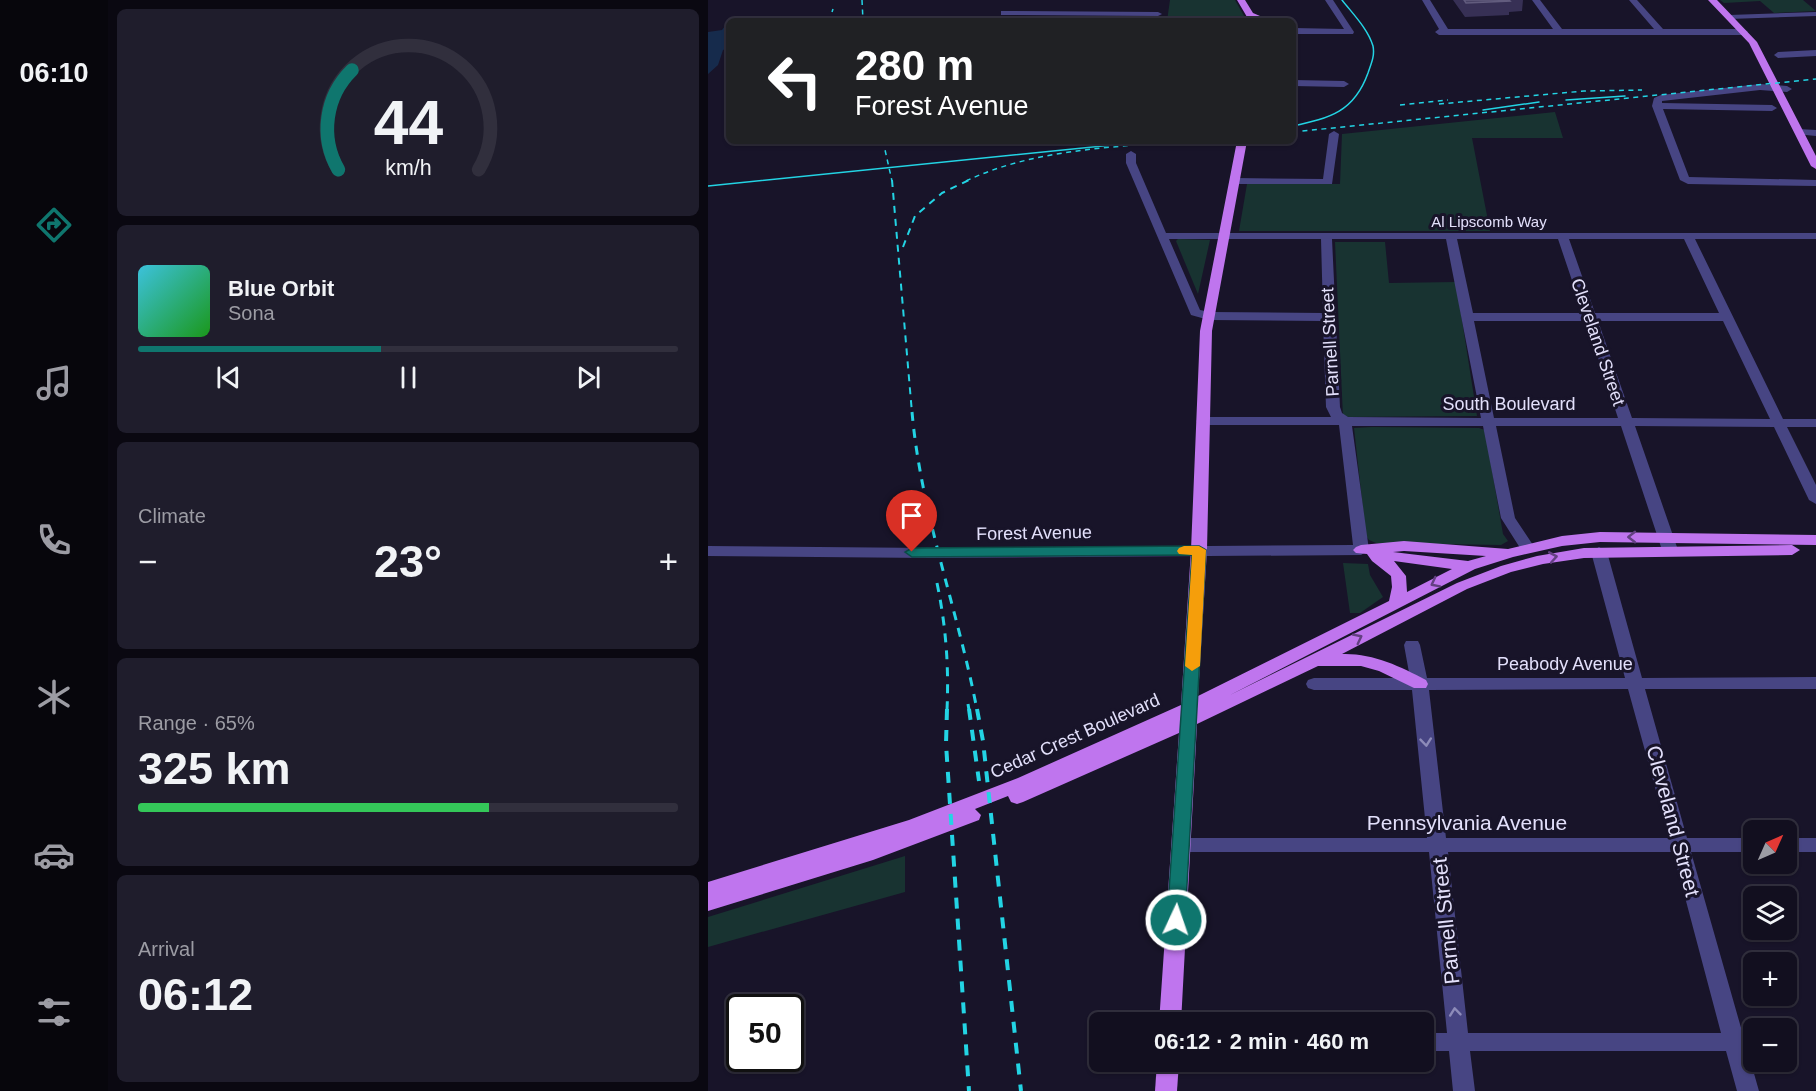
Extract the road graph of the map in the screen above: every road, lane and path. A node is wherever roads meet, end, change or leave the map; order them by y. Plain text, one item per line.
1 (1241, 0) edge
2 (1252, 0) edge
3 (1329, 0) edge
4 (1426, 0) edge
5 (1536, 0) edge
6 (1633, 0) edge
7 (1712, 0) edge
8 (1004, 13) dead end
9 (1158, 14) edge
10 (1816, 14) edge
11 (1075, 17) edge
12 (1729, 17) junction
13 (1254, 18) edge
14 (1258, 18) edge
15 (1296, 31) edge
16 (1744, 32) junction
17 (1560, 33) junction
18 (1662, 33) junction
19 (1816, 53) edge
20 (1778, 55) dead end
21 (1296, 83) edge
22 (1344, 84) dead end
23 (1787, 89) dead end
24 (1659, 102) junction
25 (1772, 108) dead end
26 (1799, 132) junction
27 (1816, 133) edge
28 (1334, 134) dead end
29 (1241, 144) edge
30 (1131, 154) dead end
31 (1816, 166) edge
32 (1235, 181) junction
33 (1816, 183) edge
34 (1162, 236) junction
35 (1224, 236) junction
36 (1816, 236) edge
37 (1326, 237) junction
38 (1451, 237) junction
39 (1563, 237) junction
40 (1688, 237) junction
41 (1209, 316) junction
42 (1329, 317) junction
43 (1467, 317) junction
44 (1727, 317) junction
45 (1589, 318) junction
46 (1203, 421) junction
47 (1345, 422) junction
48 (1625, 422) junction
49 (1490, 423) junction
50 (1778, 423) junction
51 (1816, 423) edge
52 (1816, 500) edge
53 (1816, 540) edge
54 (1668, 544) junction
55 (1433, 547) junction
56 (1527, 548) junction
57 (708, 550) edge
58 (1199, 550) junction
59 (1361, 550) junction
60 (1816, 550) edge
61 (1599, 552) junction
62 (1509, 553) junction
63 (1470, 566) junction
64 (1497, 572) junction
65 (1462, 586) junction
66 (1396, 603) junction
67 (1412, 645) dead end
68 (1303, 667) junction
69 (1265, 678) junction
70 (1636, 683) junction
71 (1816, 683) edge
72 (1314, 684) dead end
73 (1420, 684) junction
74 (1680, 844) junction
75 (1438, 845) junction
76 (1743, 845) edge
77 (1797, 845) edge
78 (1816, 845) edge
79 (1181, 846) junction
80 (708, 890) edge
81 (708, 903) edge
82 (1171, 1012) edge
83 (1434, 1042) edge
84 (1458, 1042) junction
85 (1734, 1042) junction
86 (1167, 1072) edge
87 (1166, 1091) edge
88 (1464, 1091) edge
89 (1748, 1091) edge

1 - 13 main road
2 - 14 main road
3 - 15 street
4 - 17 street
5 - 17 street
6 - 18 street
7 - 12 main road
8 - 11 street
9 - 11 street
10 - 12 street
12 - 16 main road
16 - 18 street
16 - 26 main road
17 - 18 street
19 - 20 street
21 - 22 street
23 - 24 street
24 - 25 street
24 - 33 street
26 - 27 street
26 - 31 main road
28 - 32 street
29 - 32 main road
30 - 34 street
32 - 35 main road
34 - 35 street, Al Lipscomb Way
34 - 41 street
35 - 37 street, Al Lipscomb Way
35 - 41 main road
36 - 40 street, Al Lipscomb Way
37 - 38 street, Al Lipscomb Way
37 - 42 street, Parnell Street
38 - 39 street, Al Lipscomb Way
38 - 43 street
39 - 40 street, Al Lipscomb Way
39 - 45 street, Cleveland Street
40 - 44 street
41 - 42 street
41 - 46 main road
42 - 47 street, Parnell Street
43 - 45 street
43 - 49 street
44 - 45 street
44 - 50 street
45 - 48 street, Cleveland Street
46 - 47 street, South Boulevard
46 - 58 main road
47 - 49 street, South Boulevard
47 - 59 street, Parnell Street
48 - 49 street, South Boulevard
48 - 50 street, South Boulevard
48 - 54 street, Cleveland Street
49 - 56 street
50 - 51 street, South Boulevard
50 - 52 street
53 - 54 main road
54 -> 56 main road, Cedar Crest Boulevard
54 - 60 main road
54 - 61 main road, Cedar Crest Boulevard
55 - 59 main road
55 - 62 main road
55 - 63 main road
56 - 62 main road, Cedar Crest Boulevard
57 - 58 street, Forest Avenue
58 - 59 street, Forest Avenue
58 - 79 main road
59 - 63 main road
59 - 66 main road
64 -> 61 main road, Cedar Crest Boulevard
61 - 70 street, Cleveland Street
62 - 63 main road, Cedar Crest Boulevard
63 - 64 main road
63 - 65 main road
63 -> 66 main road, Cedar Crest Boulevard
64 - 65 main road, Cedar Crest Boulevard
68 -> 65 main road, Cedar Crest Boulevard
66 - 69 main road, Cedar Crest Boulevard
67 - 73 street, Parnell Street
68 - 69 main road, Cedar Crest Boulevard
68 - 73 main road
69 - 80 main road, Cedar Crest Boulevard
69 - 81 main road, Cedar Crest Boulevard
70 - 71 street, Peabody Avenue
70 - 73 street, Peabody Avenue
70 - 74 street, Cleveland Street
72 - 73 street, Peabody Avenue
73 -> 75 street, Parnell Street
74 - 75 street, Pennsylvania Avenue
74 - 76 street, Pennsylvania Avenue
74 - 85 street, Cleveland Street
75 - 79 street, Pennsylvania Avenue
84 -> 75 street, Parnell Street
77 - 78 street
79 - 82 main road
83 - 84 street
84 - 85 street
84 - 88 street, Parnell Street
85 - 89 street, Cleveland Street
86 - 87 main road

